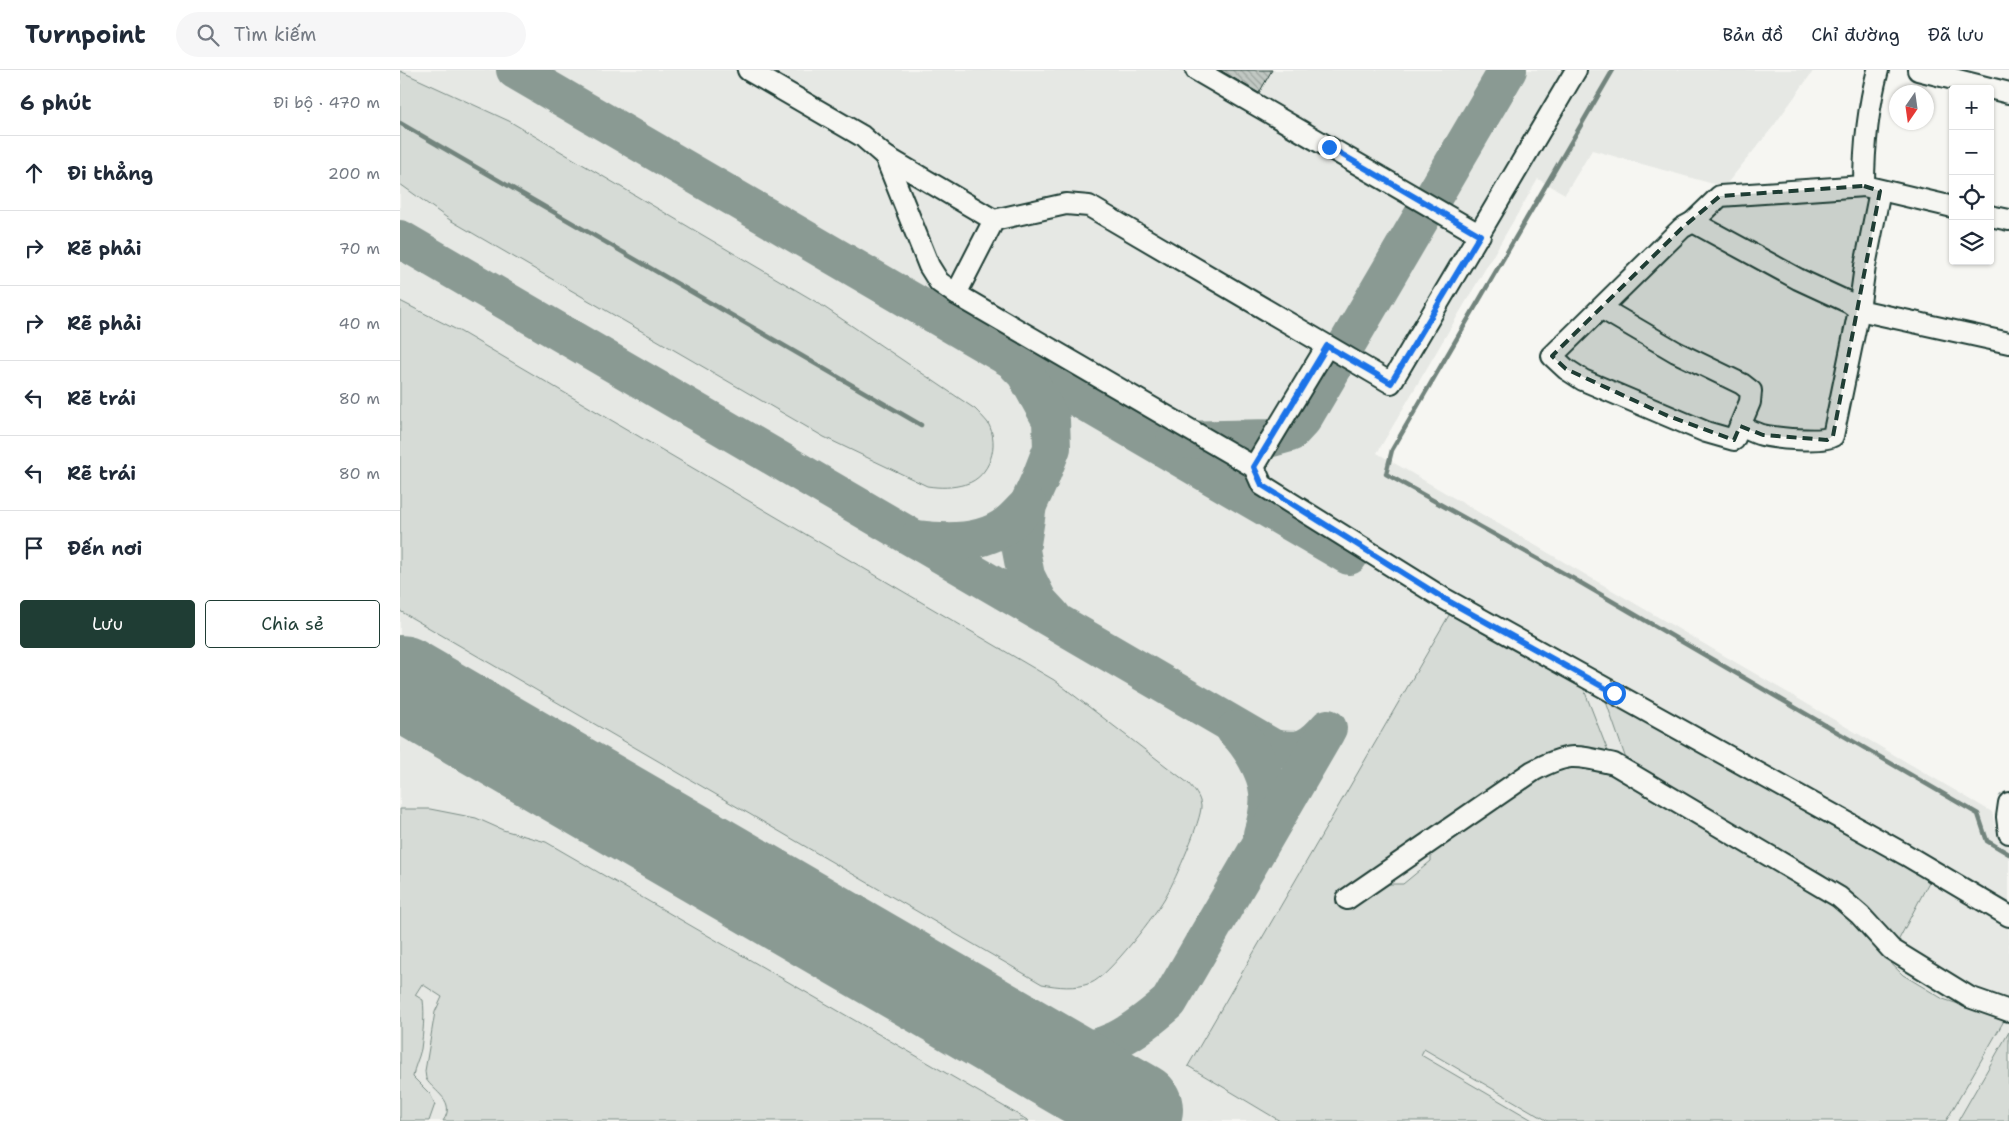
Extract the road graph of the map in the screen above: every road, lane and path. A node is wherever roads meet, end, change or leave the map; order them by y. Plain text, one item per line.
1 (748, 70) edge
2 (1196, 70) edge
3 (1576, 70) edge
4 (1878, 70) edge
5 (1918, 70) edge
6 (2009, 94) edge
7 (885, 156) junction
8 (1872, 189) junction
9 (1949, 206) edge
10 (1994, 217) edge
11 (994, 220) junction
12 (2009, 220) edge
13 (1693, 222) junction
14 (1480, 235) junction
15 (956, 294) junction
16 (1601, 308) junction
17 (1859, 310) junction
18 (2009, 343) edge
19 (1327, 346) junction
20 (1740, 426) junction
21 (1254, 467) junction
22 (2009, 803) edge
23 (2009, 833) edge
24 (1347, 899) dead end
25 (2009, 916) edge
26 (2009, 1011) edge

1 - 7 street
2 - 14 street
3 - 14 street
4 - 8 street
5 - 6 street
7 - 11 street
7 - 15 street
8 - 9 street
8 - 13 street
8 - 17 street
10 - 12 street
11 - 15 street
11 - 19 street
13 - 16 street
13 - 17 street
14 - 19 street
15 - 21 street
16 - 20 street
16 - 20 street
17 - 18 street
17 - 20 street
19 - 21 street
21 - 25 street
22 - 23 street
24 - 26 street

